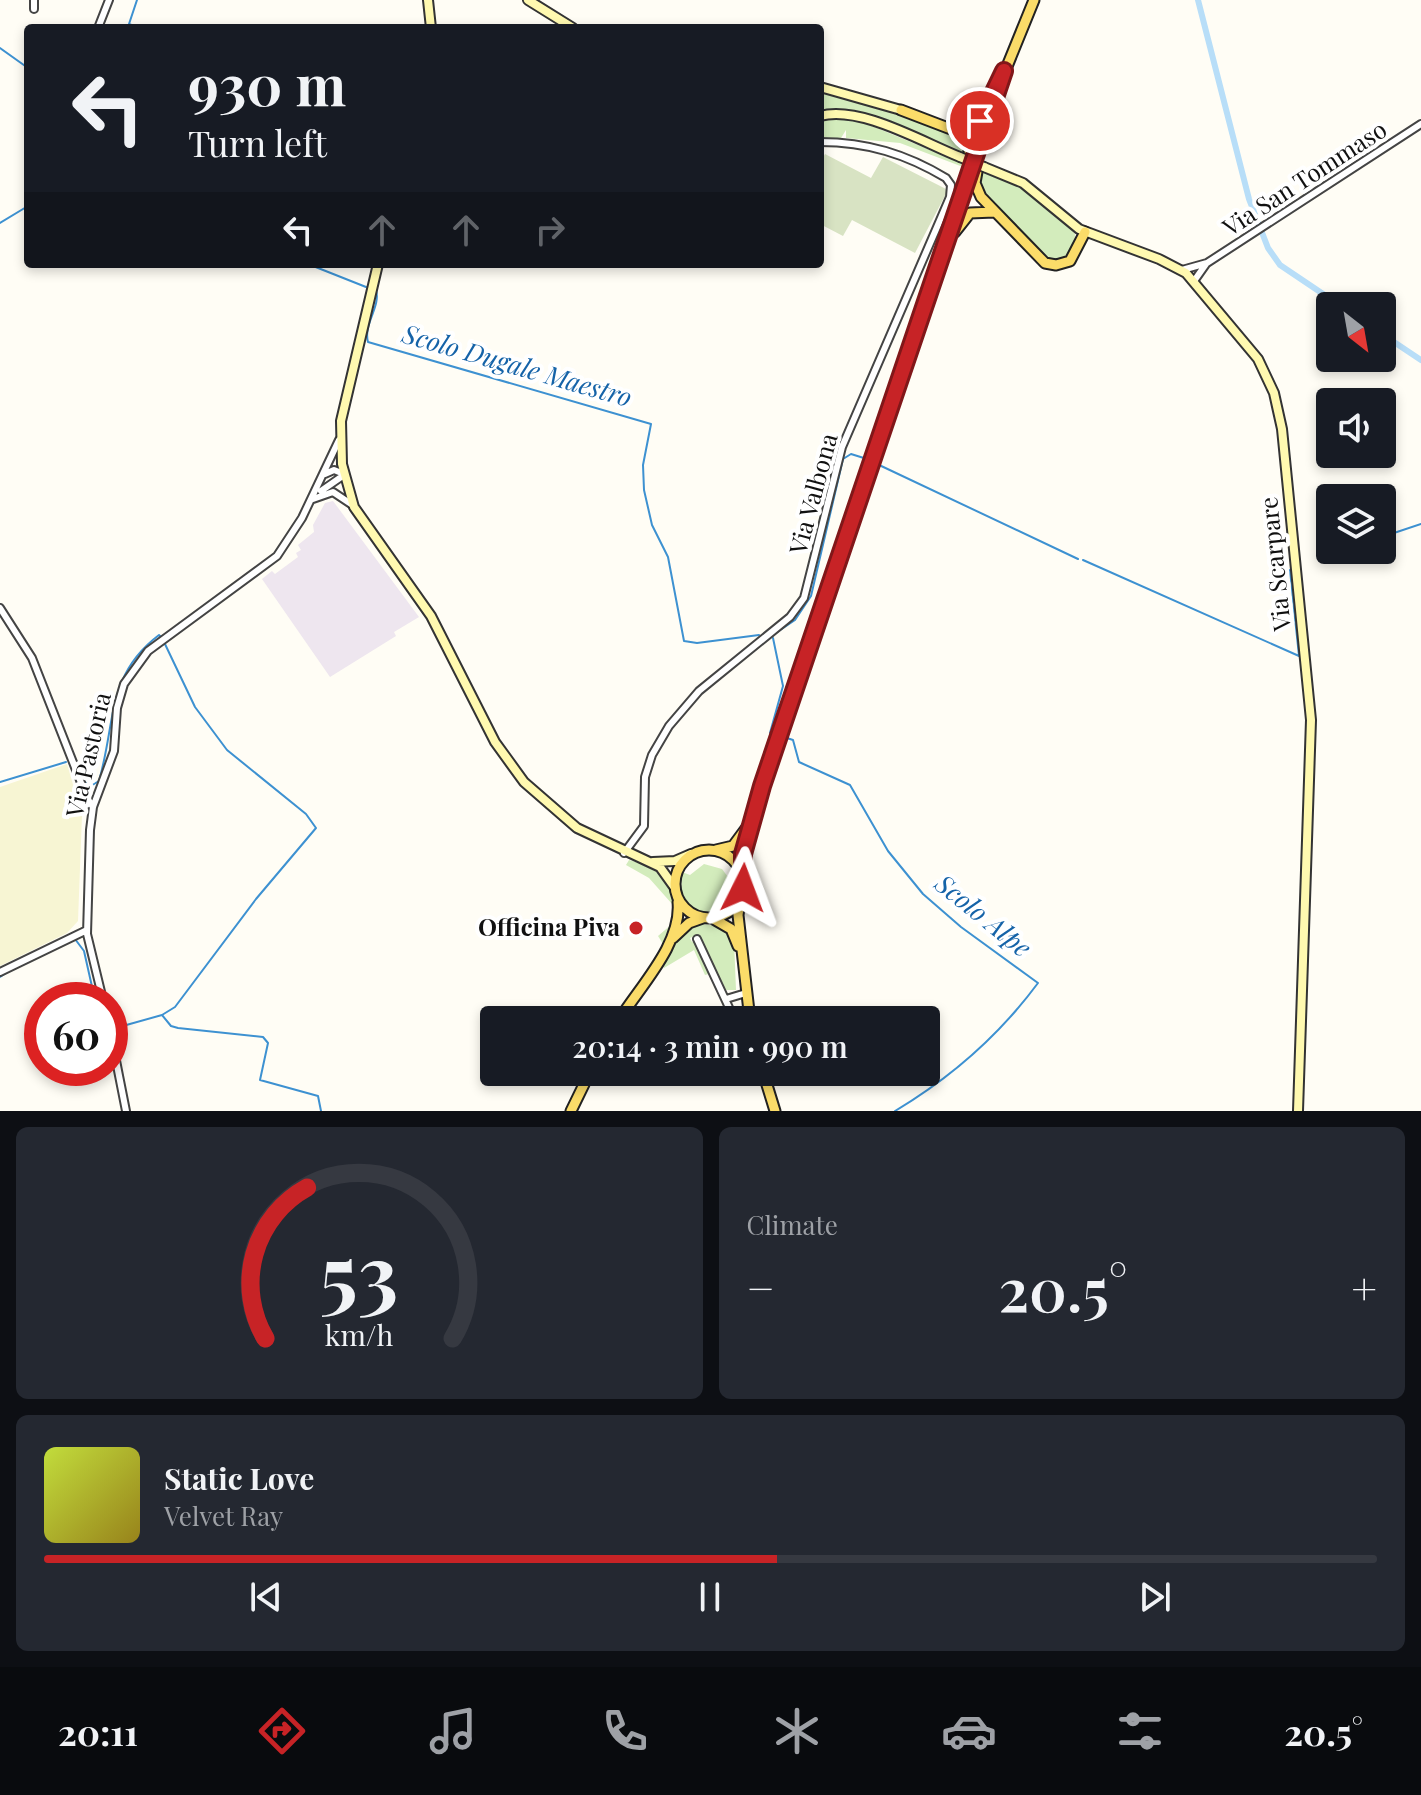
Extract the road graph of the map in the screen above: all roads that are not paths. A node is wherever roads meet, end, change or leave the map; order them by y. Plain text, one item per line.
1 (34, 0) edge
2 (109, 0) edge
3 (428, 0) edge
4 (528, 0) edge
5 (1034, 0) edge
6 (34, 9) dead end
7 (100, 24) edge
8 (431, 24) edge
9 (567, 24) edge
10 (1004, 71) junction
11 (824, 88) edge
12 (995, 96) junction
13 (901, 110) joint
14 (824, 115) edge
15 (1421, 124) edge
16 (956, 131) junction
17 (824, 142) edge
18 (996, 214) junction
19 (950, 231) junction
20 (1085, 232) junction
21 (1207, 263) junction
22 (377, 268) edge
23 (1182, 270) junction
24 (935, 274) junction
25 (1194, 281) junction
26 (341, 432) junction
27 (344, 474) junction
28 (322, 478) junction
29 (312, 501) junction
30 (357, 513) junction
31 (0, 608) edge
32 (93, 807) junction
33 (755, 809) junction
34 (716, 850) junction
35 (624, 853) junction
36 (691, 854) junction
37 (648, 862) junction
38 (742, 878) junction
39 (676, 893) junction
40 (742, 893) junction
41 (708, 918) junction
42 (87, 930) junction
43 (697, 939) dead end
44 (668, 944) junction
45 (0, 972) edge
46 (743, 972) junction
47 (99, 982) edge
48 (746, 993) junction
49 (726, 999) junction
50 (628, 1006) edge
51 (728, 1006) edge
52 (748, 1006) edge
53 (121, 1086) edge
54 (583, 1086) edge
55 (763, 1086) edge
56 (126, 1111) edge
57 (571, 1111) edge
58 (775, 1111) edge
59 (1298, 1111) edge

1 - 6 street
2 - 7 street
3 - 8 street
4 - 9 street
5 - 10 main road
10 - 12 main road
10 - 16 main road
11 - 13 street
12 - 18 main road
12 - 19 main road
13 - 16 main road
14 - 20 street, Via Scarpare, bridge
15 - 21 street, Via San Tommaso
16 - 19 main road
17 - 35 street, Via Valbona
18 - 20 main road
18 - 24 main road
19 - 24 main road
20 - 23 street, Via Scarpare
21 - 23 street, Via San Tommaso
21 - 25 street, Via San Tommaso
22 - 26 street
23 - 25 street, Via Scarpare
24 - 33 main road
25 - 59 street, Via Scarpare
26 - 27 street
26 - 28 street, Via Pastoria
27 - 28 street
27 - 29 street, Via Pastoria
27 - 30 street
28 - 29 street, Via Pastoria
29 - 30 street
29 - 32 street, Via Pastoria
30 - 35 street
31 - 32 street
32 - 42 street, Via Pastoria
33 - 34 main road
33 - 38 main road
34 - 36 main road
34 - 38 main road
35 - 37 street
36 - 37 street
36 - 39 main road
37 - 39 street
38 - 40 main road
39 - 41 main road
39 - 44 main road
40 - 41 main road
40 - 46 main road
41 - 44 main road
41 - 46 main road
42 - 45 street
42 - 47 street, Via Pastoria
43 - 49 street
44 - 50 main road
46 - 48 main road
48 - 49 street
48 - 52 main road
49 - 51 street
53 - 56 street
54 - 57 main road
55 - 58 main road

